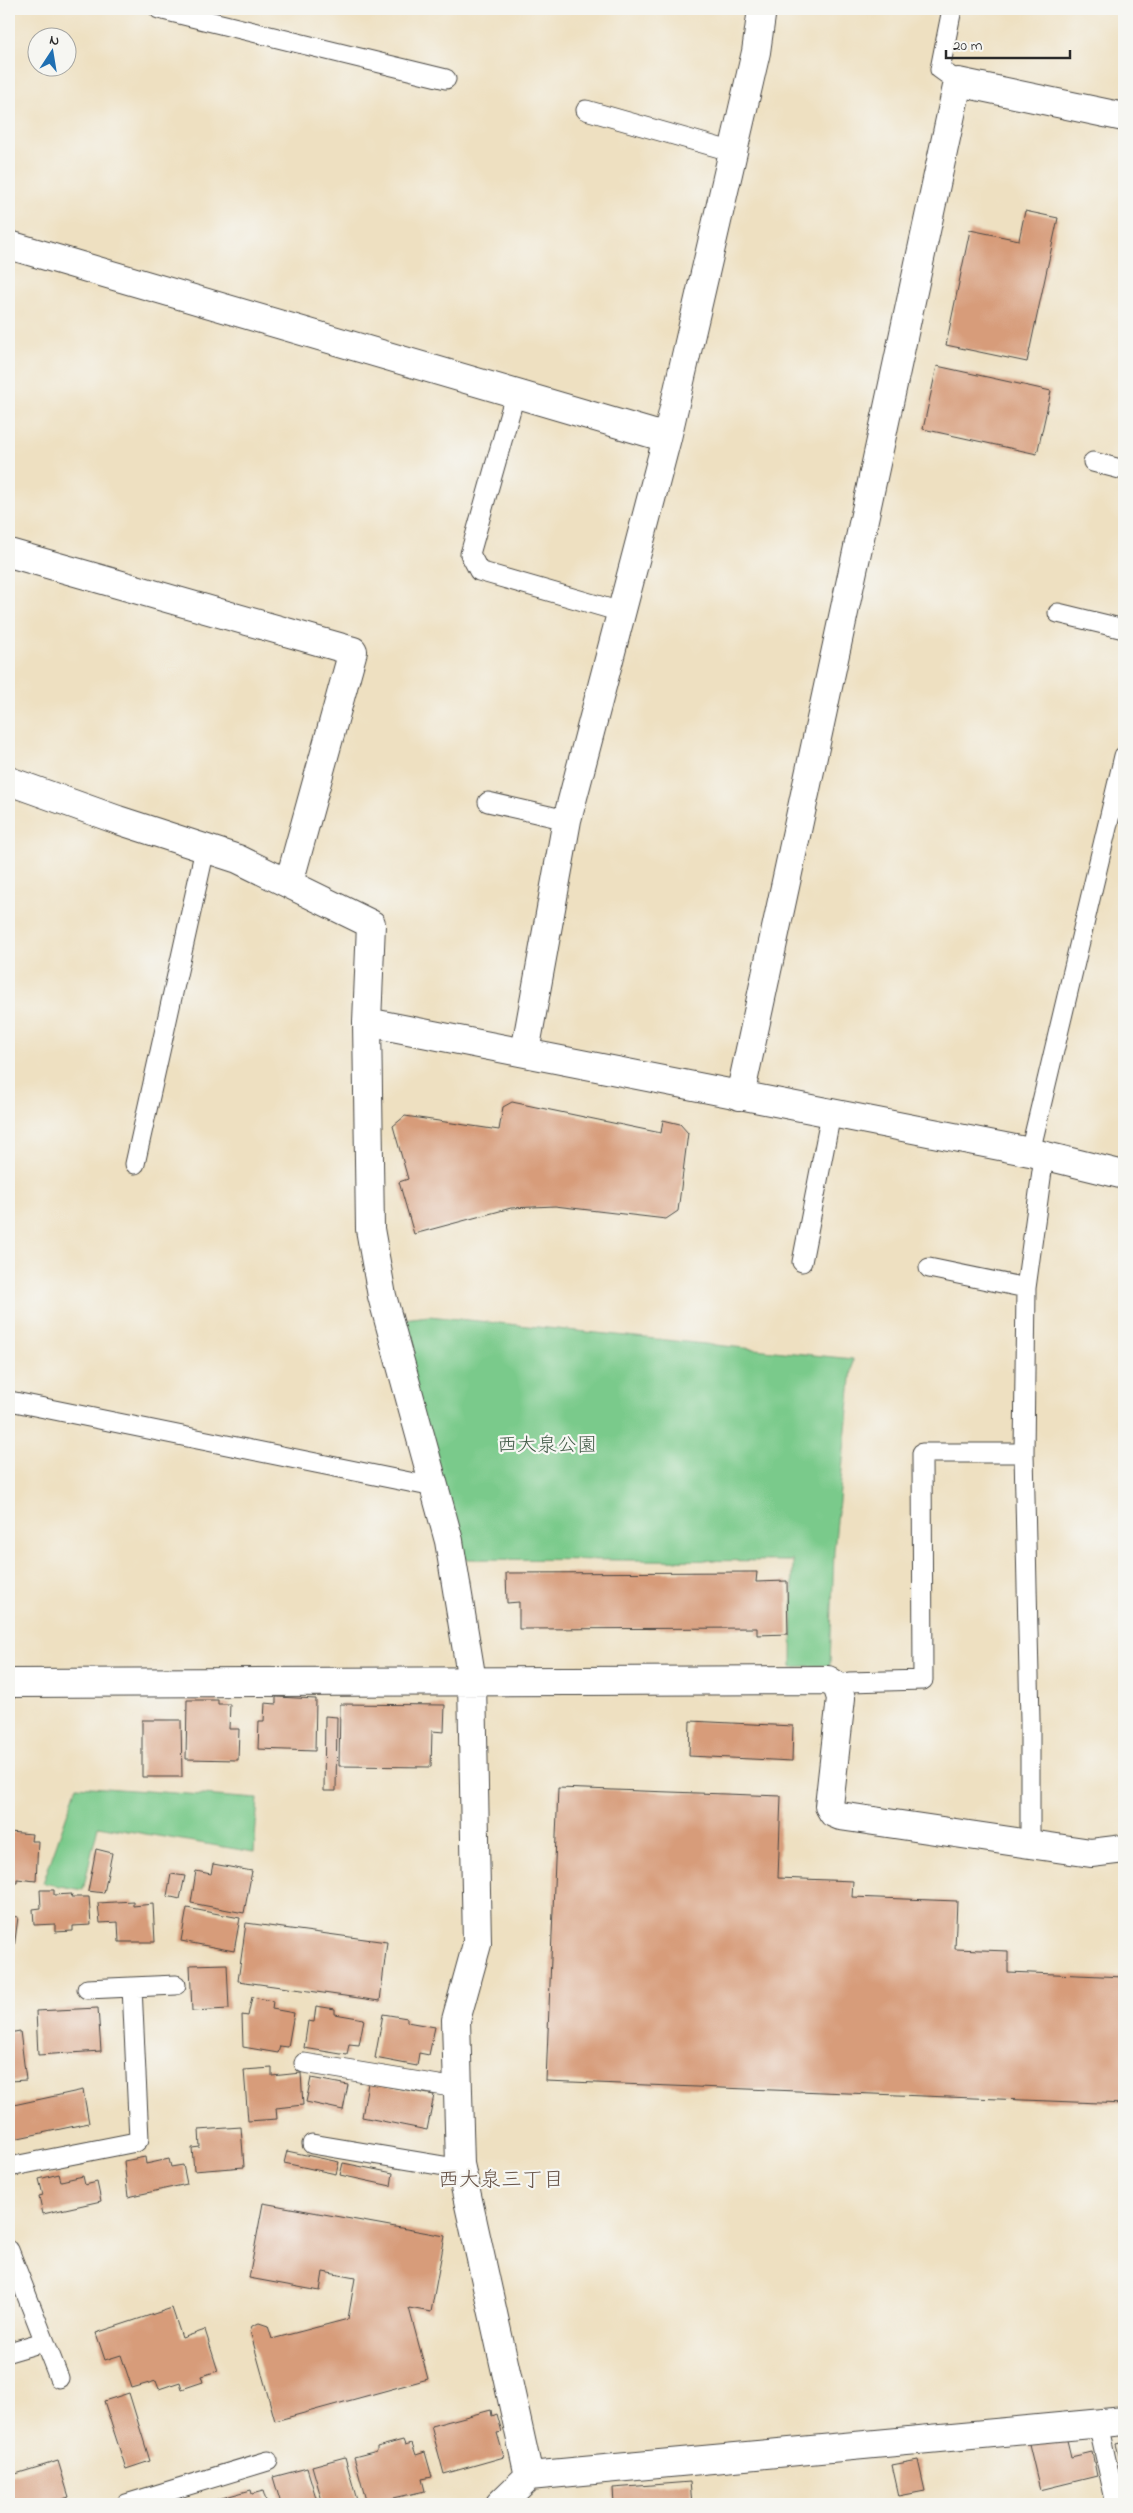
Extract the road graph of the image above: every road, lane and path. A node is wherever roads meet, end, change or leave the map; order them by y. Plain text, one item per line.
1 (160, 9) edge
2 (762, 9) edge
3 (952, 9) edge
4 (446, 79) dead end
5 (958, 82) junction
6 (586, 110) dead end
7 (1124, 117) edge
8 (734, 152) junction
9 (9, 245) edge
10 (515, 396) junction
11 (667, 438) junction
12 (1093, 462) dead end
13 (1124, 470) edge
14 (9, 553) edge
15 (621, 612) junction
16 (1058, 613) dead end
17 (1124, 629) edge
18 (1124, 756) edge
19 (9, 781) edge
20 (488, 802) dead end
21 (568, 820) junction
22 (205, 849) junction
23 (289, 883) junction
24 (366, 1022) junction
25 (526, 1052) junction
26 (740, 1096) junction
27 (831, 1114) junction
28 (1037, 1154) junction
29 (135, 1164) dead end
30 (1124, 1175) edge
31 (802, 1262) dead end
32 (929, 1268) dead end
33 (1026, 1288) junction
34 (10, 1401) edge
35 (1024, 1453) junction
36 (434, 1487) junction
37 (472, 1681) junction
38 (9, 1683) edge
39 (837, 1686) junction
40 (1030, 1844) junction
41 (1124, 1849) edge
42 (176, 1985) dead end
43 (132, 1987) junction
44 (88, 1989) dead end
45 (304, 2063) dead end
46 (458, 2088) junction
47 (312, 2144) dead end
48 (460, 2164) junction
49 (9, 2167) edge
50 (9, 2250) edge
51 (44, 2342) junction
52 (9, 2352) edge
53 (59, 2378) dead end
54 (1124, 2421) edge
55 (1098, 2424) junction
56 (268, 2461) dead end
57 (529, 2476) junction
58 (126, 2504) edge
59 (500, 2504) edge
60 (1116, 2504) edge

1 - 4 lane
2 - 8 street
3 - 5 lane
5 - 7 street
5 - 26 street
6 - 8 lane
8 - 11 street
9 - 10 street
10 - 11 street
10 - 15 lane
11 - 15 street
12 - 13 lane
14 - 23 street
15 - 21 street
16 - 17 lane
18 - 28 lane
19 - 22 street
20 - 21 lane
21 - 25 street
22 - 23 street
22 - 29 lane
23 - 24 street
24 - 25 street
24 - 36 street
25 - 26 street
26 - 27 street
27 - 28 street
27 - 31 lane
28 - 30 street
28 - 33 lane
32 - 33 lane
33 - 35 lane
34 - 36 lane
35 - 39 lane
35 - 40 lane
36 - 37 street
37 - 38 street
37 - 39 street
37 - 46 street
39 - 40 street
40 - 41 street
42 - 43 lane
43 - 44 lane
43 - 49 lane
45 - 46 lane
46 - 48 street
47 - 48 lane
48 - 57 street
50 - 51 lane
51 - 52 lane
51 - 53 lane
54 - 55 street
55 - 57 street
55 - 60 lane
56 - 58 lane
57 - 59 street

